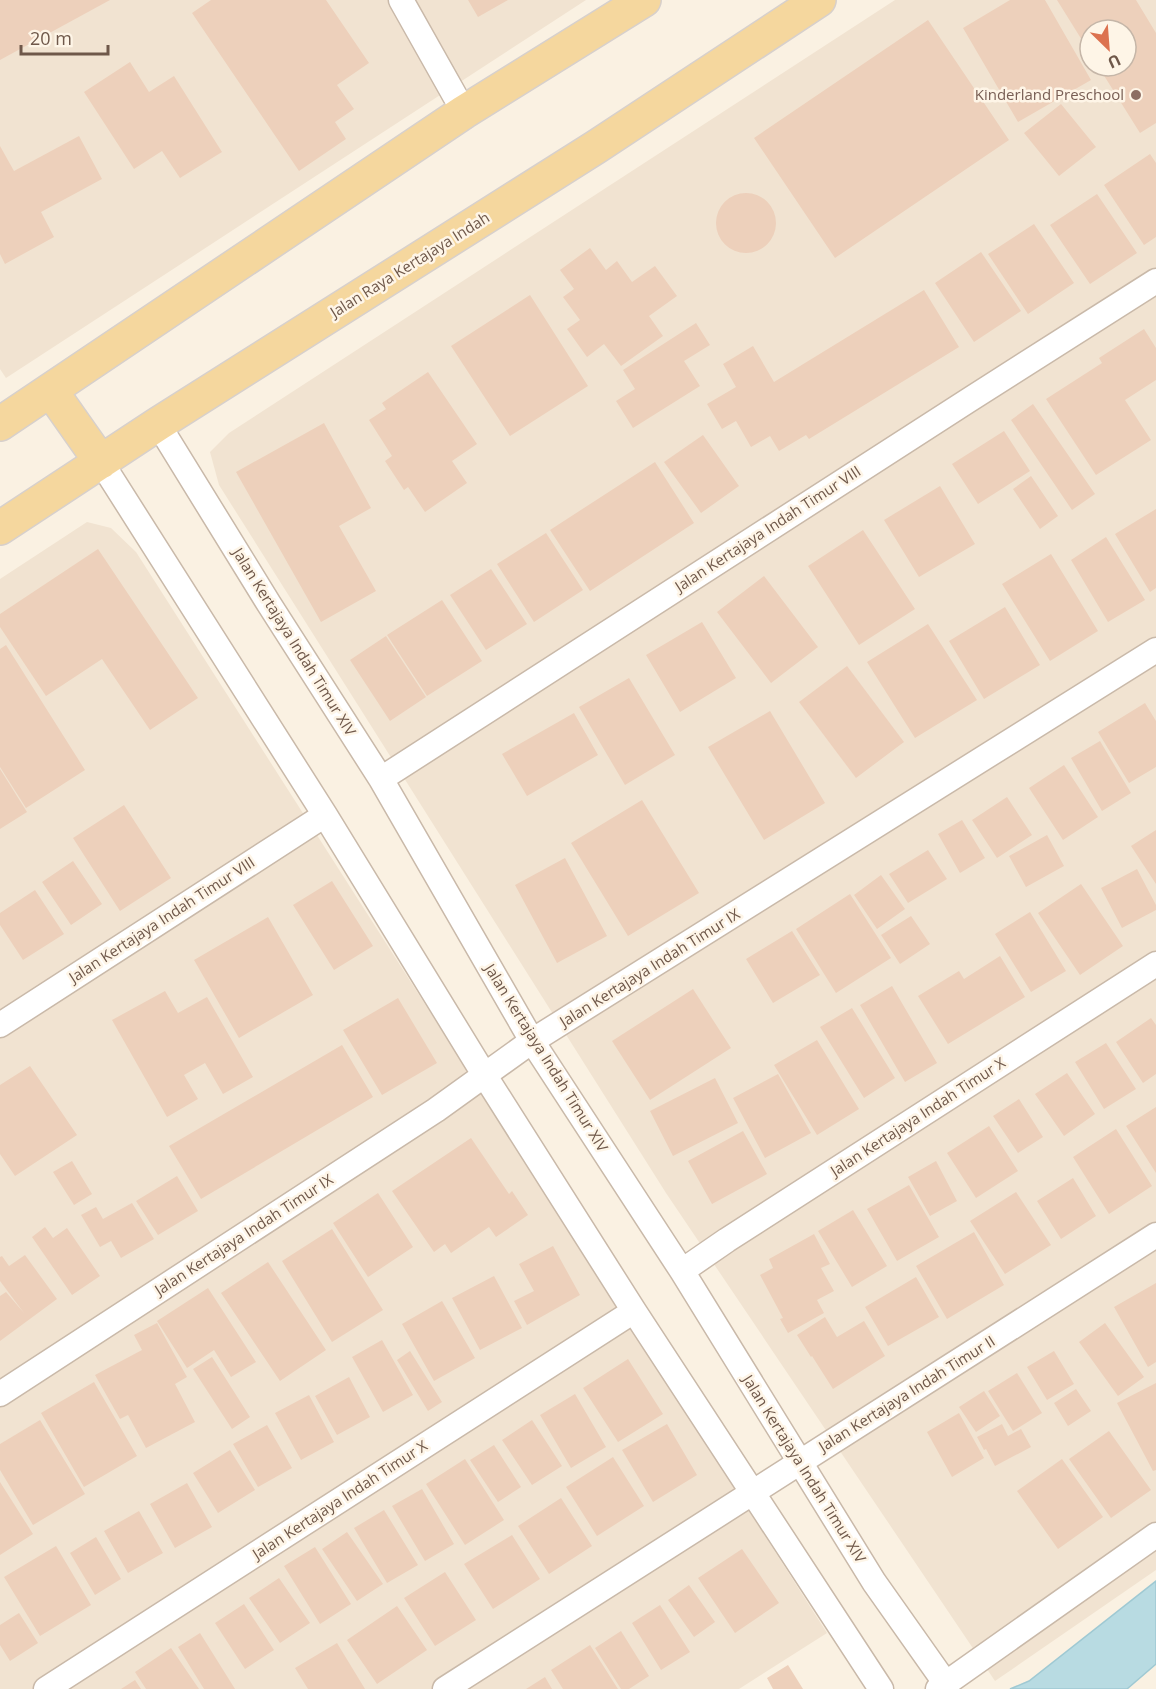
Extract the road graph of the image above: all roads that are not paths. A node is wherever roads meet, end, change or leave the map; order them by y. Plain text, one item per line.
1 (401, 0) edge
2 (644, 0) edge
3 (819, 0) edge
4 (464, 112) junction
5 (1156, 281) edge
6 (51, 391) junction
7 (0, 424) edge
8 (158, 424) junction
9 (102, 462) junction
10 (0, 528) edge
11 (1156, 650) edge
12 (381, 779) junction
13 (325, 814) junction
14 (1156, 964) edge
15 (0, 1025) edge
16 (532, 1041) junction
17 (485, 1076) junction
18 (1156, 1235) edge
19 (682, 1271) junction
20 (634, 1311) junction
21 (0, 1394) edge
22 (800, 1462) junction
23 (753, 1491) junction
24 (1156, 1535) edge
25 (942, 1686) edge
26 (46, 1689) edge
27 (445, 1689) edge
28 (881, 1689) edge

1 - 4 street
2 - 4 main road
3 - 8 main road, Jalan Raya Kertajaya Indah
4 - 6 main road
5 - 12 street, Jalan Kertajaya Indah Timur VIII
6 - 7 main road
6 - 9 main road
8 - 9 main road, Jalan Raya Kertajaya Indah
8 - 12 street, Jalan Kertajaya Indah Timur XIV
9 - 10 main road, Jalan Raya Kertajaya Indah
9 - 13 street
11 - 16 street, Jalan Kertajaya Indah Timur IX
12 - 16 street, Jalan Kertajaya Indah Timur XIV
13 - 15 street, Jalan Kertajaya Indah Timur VIII
13 - 17 street
14 - 19 street, Jalan Kertajaya Indah Timur X
16 - 17 street, Jalan Kertajaya Indah Timur IX
16 - 19 street, Jalan Kertajaya Indah Timur XIV
17 - 20 street
17 - 21 street, Jalan Kertajaya Indah Timur IX
18 - 22 street, Jalan Kertajaya Indah Timur II
19 - 22 street, Jalan Kertajaya Indah Timur XIV
20 - 23 street
20 - 26 street, Jalan Kertajaya Indah Timur X
22 - 23 street, Jalan Kertajaya Indah Timur II
22 - 25 street, Jalan Kertajaya Indah Timur XIV
23 - 27 street, Jalan Kertajaya Indah Timur II
23 - 28 street
24 - 25 street

